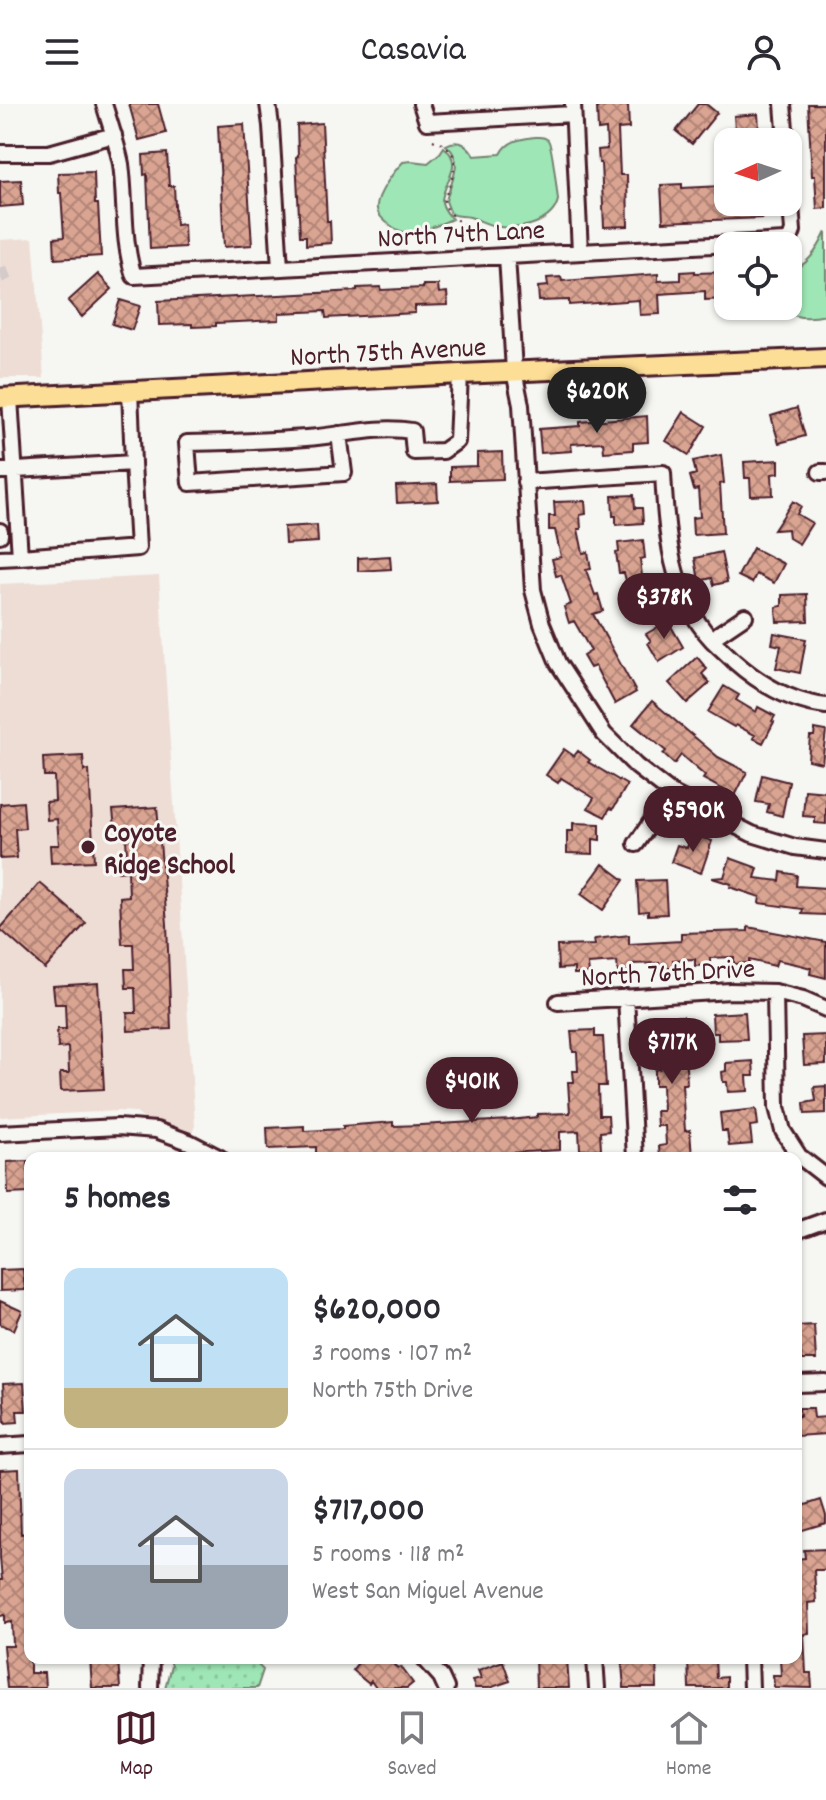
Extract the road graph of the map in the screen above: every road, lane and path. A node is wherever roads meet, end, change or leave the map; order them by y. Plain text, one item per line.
1 (104, 104) edge
2 (268, 104) edge
3 (421, 104) edge
4 (783, 104) edge
5 (573, 109) edge
6 (785, 128) edge
7 (114, 135) junction
8 (433, 140) dead end
9 (0, 153) edge
10 (792, 216) edge
11 (485, 237) dead end
12 (580, 252) junction
13 (507, 256) junction
14 (280, 268) junction
15 (826, 358) edge
16 (514, 371) junction
17 (460, 374) junction
18 (130, 391) junction
19 (5, 398) edge
20 (339, 434) junction
21 (133, 463) junction
22 (7, 471) edge
23 (525, 482) junction
24 (20, 557) junction
25 (0, 558) edge
26 (745, 616) dead end
27 (711, 639) junction
28 (826, 706) edge
29 (671, 793) junction
30 (636, 844) dead end
31 (826, 851) edge
32 (775, 992) junction
33 (626, 997) junction
34 (558, 1002) dead end
35 (826, 1009) edge
36 (0, 1133) edge
37 (208, 1152) edge
38 (635, 1152) edge
39 (796, 1152) edge
40 (802, 1158) edge
41 (826, 1177) edge
42 (826, 1220) edge
43 (802, 1229) edge
44 (826, 1383) edge
45 (802, 1384) edge
46 (24, 1444) edge
47 (0, 1446) edge
48 (151, 1664) edge
49 (429, 1664) edge
50 (595, 1664) edge
51 (750, 1664) edge
52 (150, 1688) edge
53 (446, 1688) edge
54 (597, 1688) edge
55 (751, 1688) edge

1 - 7 street
2 - 14 street
3 - 5 street
4 - 6 street
5 - 12 street
7 - 9 street
7 - 14 street, North 74th Lane
8 - 11 path
10 - 12 street, North 74th Lane
12 - 13 street, North 74th Lane
13 - 14 street, North 74th Lane
13 - 16 street
15 - 16 main road, North 75th Avenue
16 - 17 main road, North 75th Avenue
16 - 23 street
17 - 18 main road, North 75th Avenue
17 - 20 street
18 - 19 main road, North 75th Avenue
18 - 21 street
19 - 22 street
20 - 20 street
21 - 22 street
21 - 24 street
22 - 24 street
23 - 27 street
23 - 29 street
24 - 25 street
26 - 27 street
27 - 28 street
29 - 30 street
29 - 31 street
32 - 33 street, North 76th Drive
32 - 35 street, North 76th Drive
32 - 39 street
33 - 34 street, North 76th Drive
33 - 38 street
36 - 37 street
40 - 41 street
42 - 43 street
44 - 45 street
46 - 47 street
48 - 52 street
49 - 53 street
50 - 54 street
51 - 55 street

